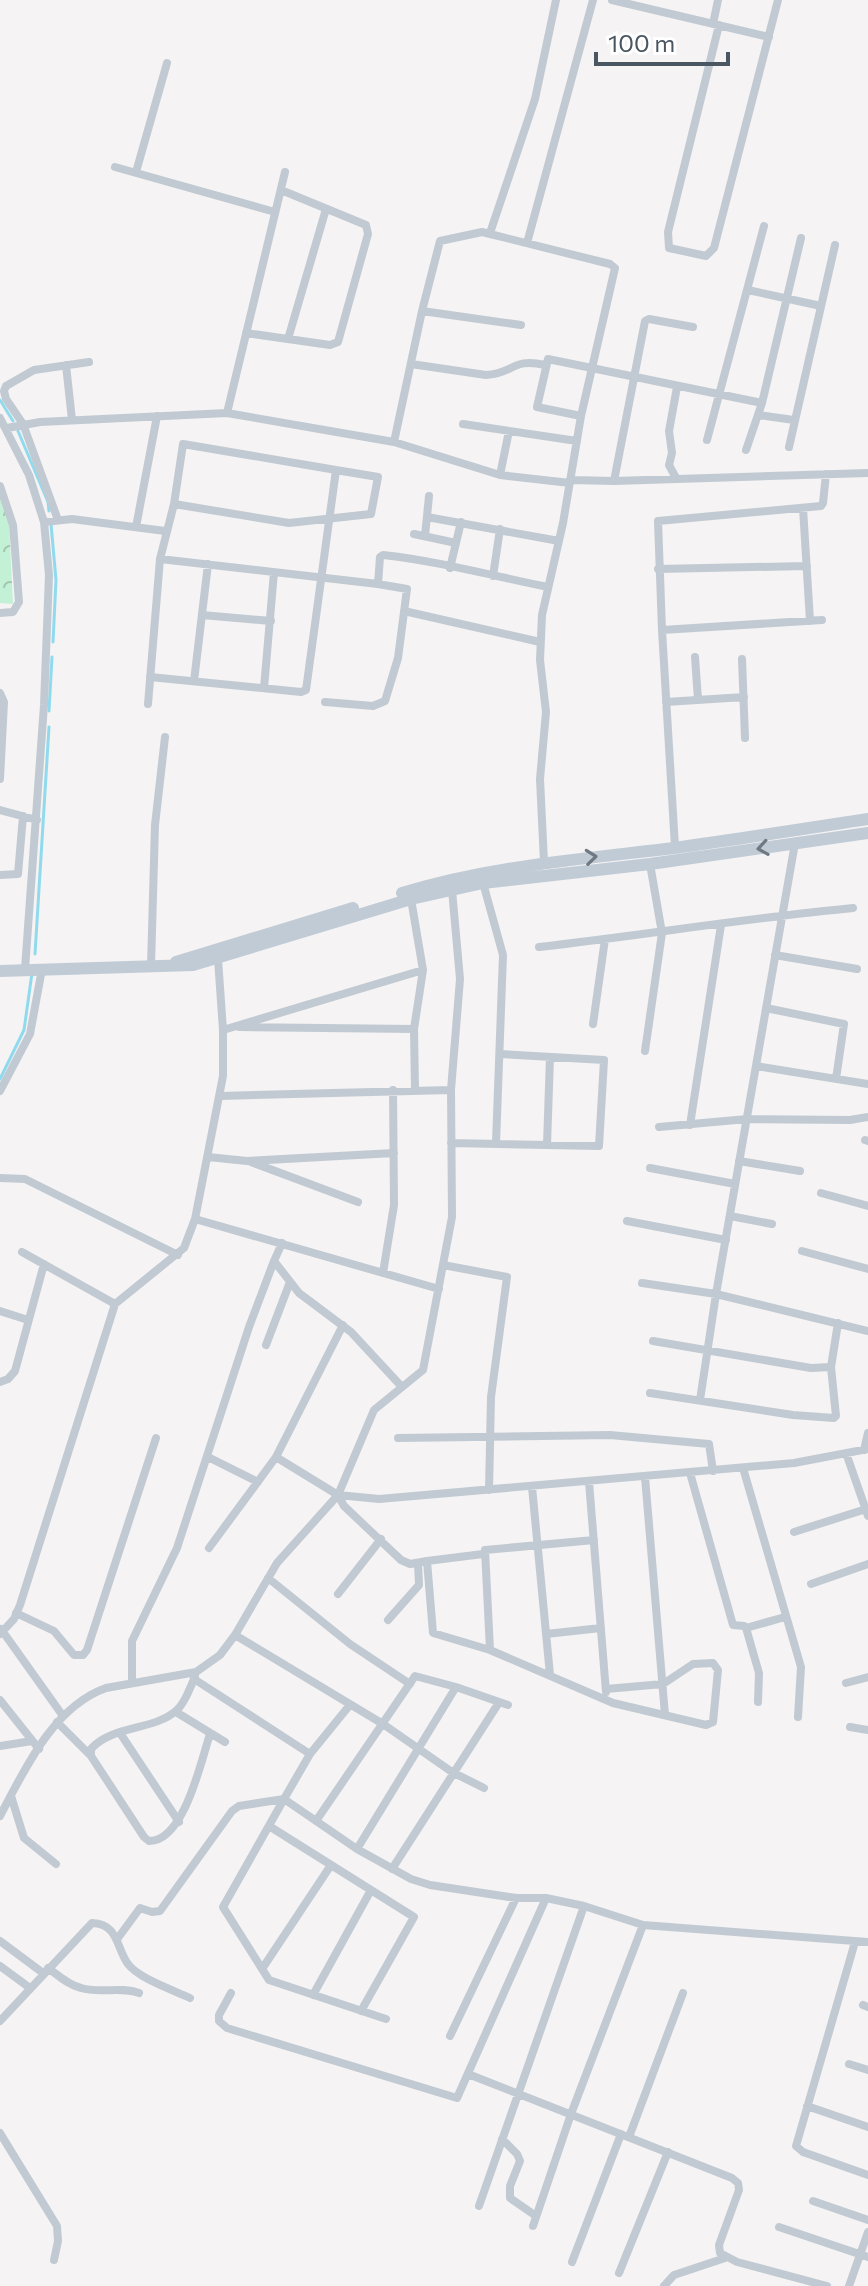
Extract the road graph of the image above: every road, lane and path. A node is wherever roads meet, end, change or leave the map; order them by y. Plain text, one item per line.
1 (556, 0) edge
2 (593, 0) edge
3 (612, 0) edge
4 (718, 0) edge
5 (778, 0) edge
6 (716, 24) junction
7 (769, 37) junction
8 (167, 63) dead end
9 (115, 167) dead end
10 (136, 172) junction
11 (285, 172) dead end
12 (281, 190) junction
13 (326, 209) junction
14 (275, 212) junction
15 (764, 226) dead end
16 (490, 233) junction
17 (801, 238) dead end
18 (527, 243) junction
19 (835, 245) dead end
20 (748, 290) junction
21 (785, 298) junction
22 (821, 306) junction
23 (422, 311) junction
24 (521, 325) dead end
25 (693, 327) dead end
26 (246, 333) junction
27 (288, 339) junction
28 (89, 362) dead end
29 (411, 364) junction
30 (66, 365) junction
31 (545, 365) junction
32 (591, 367) junction
33 (633, 376) junction
34 (677, 387) junction
35 (718, 396) junction
36 (762, 403) junction
37 (227, 413) junction
38 (758, 415) junction
39 (157, 416) junction
40 (581, 416) junction
41 (0, 418) edge
42 (72, 420) junction
43 (794, 420) junction
44 (23, 424) junction
45 (463, 424) dead end
46 (509, 431) junction
47 (9, 432) junction
48 (0, 437) edge
49 (707, 440) dead end
50 (577, 441) junction
51 (394, 442) junction
52 (789, 447) dead end
53 (746, 450) dead end
54 (336, 470) junction
55 (868, 473) edge
56 (826, 474) junction
57 (500, 475) junction
58 (676, 478) junction
59 (614, 481) junction
60 (570, 482) junction
61 (0, 486) edge
62 (429, 496) dead end
63 (174, 504) junction
64 (803, 508) junction
65 (330, 517) junction
66 (427, 517) junction
67 (58, 520) junction
68 (44, 522) junction
69 (461, 522) junction
70 (136, 527) junction
71 (500, 529) junction
72 (165, 531) junction
73 (414, 534) dead end
74 (425, 536) junction
75 (559, 541) junction
76 (456, 543) junction
77 (160, 559) junction
78 (208, 564) junction
79 (807, 566) junction
80 (450, 568) junction
81 (658, 569) junction
82 (274, 572) junction
83 (493, 576) junction
84 (322, 577) junction
85 (378, 584) junction
86 (548, 587) junction
87 (404, 611) junction
88 (0, 613) edge
89 (202, 615) junction
90 (822, 620) dead end
91 (271, 621) junction
92 (810, 621) junction
93 (662, 630) junction
94 (540, 642) junction
95 (695, 657) dead end
96 (742, 659) dead end
97 (150, 677) junction
98 (194, 681) junction
99 (264, 688) junction
100 (0, 693) edge
101 (744, 697) junction
102 (698, 700) junction
103 (325, 702) dead end
104 (666, 702) junction
105 (148, 704) dead end
106 (165, 737) dead end
107 (745, 738) dead end
108 (0, 779) edge
109 (0, 810) edge
110 (23, 816) junction
111 (868, 819) edge
112 (37, 820) junction
113 (868, 833) edge
114 (795, 843) junction
115 (675, 847) junction
116 (544, 862) junction
117 (650, 864) junction
118 (0, 875) edge
119 (483, 883) junction
120 (452, 890) junction
121 (411, 899) junction
122 (853, 908) dead end
123 (782, 914) junction
124 (721, 925) junction
125 (662, 933) junction
126 (605, 939) junction
127 (539, 947) dead end
128 (775, 955) junction
129 (218, 959) junction
130 (168, 965) junction
131 (151, 966) junction
132 (25, 969) junction
133 (42, 969) junction
134 (857, 969) dead end
135 (423, 970) junction
136 (0, 971) edge
137 (766, 1008) junction
138 (593, 1024) dead end
139 (227, 1029) junction
140 (414, 1029) junction
141 (645, 1051) dead end
142 (500, 1054) junction
143 (550, 1057) junction
144 (756, 1066) junction
145 (836, 1079) junction
146 (868, 1084) edge
147 (393, 1090) junction
148 (415, 1090) junction
149 (451, 1090) junction
150 (0, 1091) edge
151 (220, 1096) junction
152 (868, 1117) edge
153 (747, 1119) junction
154 (690, 1125) junction
155 (659, 1127) dead end
156 (451, 1143) junction
157 (496, 1143) junction
158 (547, 1145) junction
159 (394, 1153) junction
160 (208, 1157) junction
161 (247, 1161) junction
162 (739, 1161) junction
163 (650, 1168) dead end
164 (800, 1171) dead end
165 (0, 1178) edge
166 (735, 1184) junction
167 (821, 1193) dead end
168 (358, 1202) dead end
169 (868, 1206) edge
170 (730, 1216) junction
171 (195, 1219) junction
172 (627, 1221) dead end
173 (772, 1224) dead end
174 (726, 1240) junction
175 (282, 1243) junction
176 (802, 1251) dead end
177 (22, 1252) dead end
178 (178, 1255) junction
179 (274, 1261) junction
180 (44, 1264) junction
181 (443, 1265) junction
182 (868, 1269) edge
183 (383, 1273) junction
184 (290, 1282) junction
185 (642, 1283) dead end
186 (439, 1289) junction
187 (716, 1294) junction
188 (115, 1304) junction
189 (0, 1311) edge
190 (28, 1320) junction
191 (838, 1323) junction
192 (343, 1325) junction
193 (868, 1331) edge
194 (653, 1341) dead end
195 (266, 1345) dead end
196 (707, 1350) junction
197 (831, 1367) junction
198 (0, 1382) edge
199 (402, 1387) junction
200 (650, 1393) dead end
201 (700, 1400) junction
202 (868, 1433) edge
203 (489, 1437) junction
204 (156, 1438) dead end
205 (398, 1438) dead end
206 (866, 1449) edge
207 (846, 1453) junction
208 (208, 1457) junction
209 (276, 1457) junction
210 (743, 1468) junction
211 (713, 1471) junction
212 (690, 1473) junction
213 (645, 1477) junction
214 (258, 1482) junction
215 (589, 1482) junction
216 (532, 1487) junction
217 (489, 1490) junction
218 (338, 1495) junction
219 (867, 1513) edge
220 (794, 1532) dead end
221 (381, 1539) junction
222 (594, 1540) junction
223 (538, 1543) junction
224 (209, 1548) dead end
225 (483, 1554) junction
226 (422, 1562) junction
227 (868, 1564) edge
228 (268, 1578) junction
229 (811, 1584) dead end
230 (338, 1594) dead end
231 (16, 1613) junction
232 (785, 1617) junction
233 (388, 1620) dead end
234 (601, 1628) junction
235 (746, 1628) junction
236 (1, 1631) edge
237 (546, 1634) junction
238 (235, 1635) junction
239 (490, 1650) junction
240 (550, 1675) junction
241 (195, 1676) junction
242 (868, 1677) edge
243 (132, 1683) junction
244 (846, 1683) dead end
245 (410, 1684) junction
246 (663, 1684) junction
247 (456, 1687) junction
248 (606, 1689) junction
249 (0, 1700) edge
250 (607, 1701) junction
251 (758, 1702) dead end
252 (498, 1704) junction
253 (508, 1705) dead end
254 (349, 1706) junction
255 (176, 1712) junction
256 (665, 1715) junction
257 (798, 1717) dead end
258 (60, 1719) junction
259 (383, 1724) junction
260 (850, 1727) dead end
261 (868, 1730) edge
262 (120, 1733) junction
263 (210, 1734) junction
264 (225, 1742) dead end
265 (36, 1745) junction
266 (0, 1746) edge
267 (420, 1750) junction
268 (310, 1754) junction
269 (91, 1756) junction
270 (452, 1772) junction
271 (484, 1788) dead end
272 (11, 1796) junction
273 (284, 1799) junction
274 (0, 1816) edge
275 (316, 1821) junction
276 (179, 1822) junction
277 (269, 1826) junction
278 (357, 1849) junction
279 (56, 1864) dead end
280 (331, 1865) junction
281 (392, 1869) junction
282 (371, 1890) junction
283 (516, 1898) junction
284 (546, 1898) junction
285 (584, 1906) junction
286 (643, 1925) junction
287 (118, 1938) junction
288 (0, 1941) edge
289 (855, 1942) junction
290 (868, 1942) edge
291 (0, 1966) edge
292 (262, 1969) junction
293 (45, 1970) junction
294 (30, 1988) junction
295 (139, 1993) dead end
296 (231, 1993) dead end
297 (683, 1993) dead end
298 (313, 1995) junction
299 (190, 1998) dead end
300 (361, 2011) junction
301 (386, 2019) dead end
302 (0, 2021) edge
303 (450, 2036) dead end
304 (849, 2064) dead end
305 (868, 2070) edge
306 (468, 2074) junction
307 (518, 2094) junction
308 (807, 2106) junction
309 (571, 2114) junction
310 (868, 2127) edge
311 (0, 2133) edge
312 (625, 2135) junction
313 (502, 2139) junction
314 (668, 2152) junction
315 (868, 2175) edge
316 (813, 2201) dead end
317 (479, 2206) dead end
318 (868, 2220) edge
319 (779, 2227) dead end
320 (868, 2232) edge
321 (864, 2255) edge
322 (725, 2258) junction
323 (54, 2260) dead end
324 (572, 2262) dead end
325 (619, 2273) dead end
326 (664, 2286) edge
327 (827, 2286) edge
328 (849, 2286) edge

1 - 16 street
2 - 18 street
3 - 6 street
4 - 6 street
5 - 7 street
6 - 7 street
6 - 7 street
8 - 10 street
9 - 10 street
10 - 14 street
11 - 12 street
12 - 13 street
12 - 14 street
13 - 27 street
13 - 27 street
14 - 26 street
15 - 20 street
16 - 18 street
16 - 23 street
17 - 21 street
18 - 32 street
19 - 22 street
20 - 21 street
20 - 35 street
21 - 22 street
21 - 36 street
22 - 43 street
23 - 24 street
23 - 29 street
25 - 33 street
26 - 27 street
26 - 37 street
28 - 30 street
29 - 31 street
29 - 51 street
30 - 42 street
30 - 44 street
31 - 32 street
31 - 40 street
32 - 33 street
32 - 40 street
33 - 34 street
33 - 59 street
34 - 35 street
34 - 58 street
35 - 36 street
35 - 49 street
36 - 38 street
37 - 39 street
37 - 51 street
38 - 43 street
38 - 53 street
39 - 42 street
39 - 70 street
40 - 50 street
41 - 47 street
42 - 44 street
43 - 52 street
44 - 47 street
44 - 67 street
45 - 46 street
46 - 50 street
46 - 57 street
47 - 48 street
47 - 68 street
50 - 60 street
51 - 57 street
54 - 63 street
54 - 65 street
54 - 65 street
55 - 56 street
56 - 58 street
56 - 64 street
57 - 60 street
58 - 59 street
59 - 60 street
60 - 75 street
61 - 88 street
62 - 66 street
63 - 65 street
63 - 72 street
64 - 79 street
64 - 81 street
65 - 84 street
66 - 69 street
66 - 74 street
67 - 68 street
67 - 70 street
68 - 112 street
69 - 71 street
69 - 76 street
70 - 72 street
71 - 75 street
71 - 83 street
72 - 77 street
73 - 74 street
74 - 76 street
75 - 86 street
76 - 80 street
77 - 78 street
77 - 97 street
78 - 82 street
78 - 89 street
79 - 81 street
79 - 92 street
80 - 83 street
80 - 85 street
81 - 93 street
82 - 84 street
82 - 91 street
83 - 86 street
84 - 85 street
84 - 99 street
85 - 87 street
86 - 94 street
87 - 94 street
87 - 103 street
89 - 91 street
89 - 98 street
90 - 92 street
91 - 99 street
92 - 93 street
93 - 104 street
94 - 116 street
95 - 102 street
96 - 101 street
97 - 98 street
97 - 105 street
98 - 99 street
100 - 108 street
101 - 102 street
101 - 107 street
102 - 104 street
104 - 115 street
106 - 131 street
109 - 110 street
110 - 112 street
110 - 118 street
111 - 115 main road
112 - 132 street
113 - 114 main road
114 -> 117 main road
114 - 123 street
116 -> 115 main road
116 - 130 main road
117 - 119 main road
117 - 125 street
119 - 120 main road
119 - 142 street
120 - 121 main road
120 - 149 street
121 - 129 main road
121 - 135 street
122 - 123 street
123 - 124 street
123 - 128 street
124 - 125 street
124 - 154 street
125 - 126 street
125 - 141 street
126 - 127 street
126 - 138 street
128 - 134 street
128 - 137 street
129 - 130 main road
129 - 139 street
130 - 131 main road
131 - 133 main road
132 - 133 main road
132 - 136 main road
133 - 150 street
135 - 139 street
135 - 140 street
137 - 144 street
137 - 145 street
139 - 140 street
139 - 151 street
140 - 148 street
142 - 143 street
142 - 157 street
143 - 158 street
143 - 158 street
144 - 145 street
144 - 153 street
145 - 146 street
147 - 148 street
147 - 151 street
147 - 159 street
148 - 149 street
149 - 156 street
151 - 160 street
152 - 153 street
153 - 154 street
153 - 162 street
154 - 155 street
156 - 157 street
156 - 181 street
157 - 158 street
159 - 161 street
159 - 183 street
160 - 161 street
160 - 171 street
161 - 168 street
162 - 164 street
162 - 166 street
163 - 166 street
165 - 178 street
166 - 170 street
167 - 169 street
170 - 173 street
170 - 174 street
171 - 175 street
171 - 178 street
172 - 174 street
174 - 187 street
175 - 179 street
175 - 183 street
176 - 182 street
177 - 180 street
178 - 188 street
179 - 184 street
179 - 208 street
180 - 188 street
180 - 190 street
181 - 186 street
181 - 203 street
183 - 186 street
184 - 192 street
184 - 195 street
185 - 187 street
186 - 199 street
187 - 191 street
187 - 196 street
188 - 231 street
189 - 190 street
190 - 198 street
191 - 193 street
191 - 197 street
192 - 199 street
192 - 209 street
194 - 196 street
196 - 197 street
196 - 201 street
197 - 201 street
199 - 218 street
200 - 201 street
202 - 206 street
203 - 205 street
203 - 211 street
203 - 217 street
204 - 231 street
206 - 207 street
207 - 210 street
207 - 219 street
208 - 214 street
208 - 243 street
209 - 214 street
209 - 218 street
210 - 211 street
210 - 232 street
211 - 212 street
212 - 213 street
212 - 235 street
213 - 215 street
213 - 246 street
214 - 224 street
215 - 216 street
215 - 222 street
216 - 217 street
216 - 223 street
217 - 218 street
218 - 221 street
218 - 228 street
219 - 220 street
221 - 226 street
221 - 230 street
222 - 223 street
222 - 234 street
223 - 225 street
223 - 237 street
225 - 226 street
225 - 239 street
226 - 233 street
226 - 239 street
227 - 229 street
228 - 238 street
228 - 245 street
231 - 236 street
232 - 235 street
232 - 257 street
234 - 237 street
234 - 248 street
235 - 251 street
236 - 258 street
237 - 240 street
238 - 241 street
238 - 254 street
239 - 240 street
240 - 250 street
241 - 243 street
241 - 255 street
241 - 268 street
242 - 244 street
243 - 258 street
245 - 247 street
245 - 259 street
246 - 248 street
246 - 256 street
246 - 256 street
247 - 252 street
247 - 267 street
248 - 250 street
249 - 265 street
250 - 256 street
252 - 253 street
252 - 270 street
254 - 259 street
254 - 268 street
255 - 262 street
255 - 263 street
258 - 265 street
258 - 269 street
259 - 267 street
259 - 275 street
260 - 261 street
262 - 269 street
262 - 276 street
263 - 264 street
263 - 276 street
265 - 266 street
265 - 272 street
267 - 270 street
267 - 278 street
268 - 273 street
269 - 276 street
270 - 271 street
270 - 281 street
272 - 274 street
272 - 279 street
273 - 275 street
273 - 277 street
273 - 287 street
275 - 278 street
277 - 280 street
277 - 292 street
278 - 281 street
280 - 282 street
280 - 292 street
281 - 283 street
282 - 298 street
282 - 300 street
283 - 284 street
283 - 303 street
284 - 285 street
284 - 306 street
285 - 286 street
285 - 307 street
286 - 289 street
286 - 309 street
287 - 293 street
287 - 299 street
288 - 293 street
289 - 290 street
289 - 308 street
291 - 294 street
292 - 298 street
293 - 294 street
293 - 295 street
294 - 302 street
296 - 306 street
297 - 312 street
298 - 300 street
300 - 301 street
304 - 305 street
306 - 307 street
307 - 309 street
307 - 313 street
308 - 310 street
308 - 315 street
309 - 312 street
309 - 313 street
311 - 323 street
312 - 314 street
312 - 324 street
313 - 317 street
314 - 322 street
314 - 325 street
316 - 318 street
319 - 321 street
320 - 321 street
321 - 328 street
322 - 326 street
322 - 327 street

